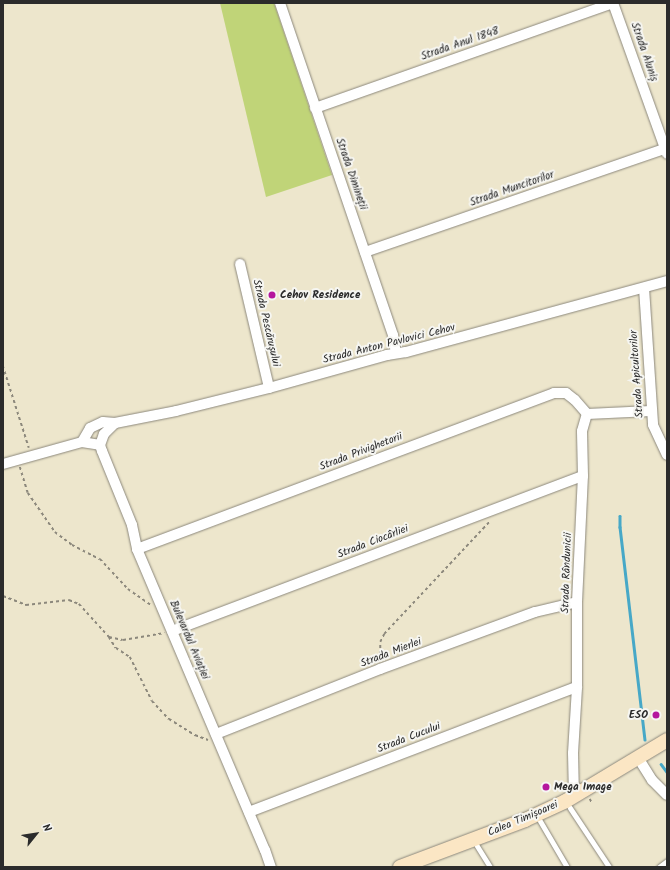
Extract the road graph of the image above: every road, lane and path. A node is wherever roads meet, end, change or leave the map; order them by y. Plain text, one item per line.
1 (280, 3) edge
2 (613, 3) edge
3 (315, 108) junction
4 (666, 150) edge
5 (366, 252) junction
6 (240, 264) dead end
7 (667, 281) edge
8 (644, 288) junction
9 (396, 353) junction
10 (3, 366) edge
11 (269, 388) junction
12 (651, 411) junction
13 (587, 414) junction
14 (115, 423) junction
15 (82, 442) junction
16 (100, 445) junction
17 (667, 455) edge
18 (32, 456) junction
19 (17, 460) junction
20 (3, 464) edge
21 (583, 476) junction
22 (503, 506) junction
23 (137, 549) junction
24 (3, 596) edge
25 (577, 602) junction
26 (164, 611) junction
27 (172, 631) junction
28 (109, 637) junction
29 (380, 669) junction
30 (577, 687) junction
31 (216, 734) junction
32 (667, 740) edge
33 (220, 744) junction
34 (667, 749) edge
35 (640, 761) junction
36 (667, 795) edge
37 (572, 802) junction
38 (249, 812) junction
39 (540, 821) junction
40 (477, 846) junction
41 (667, 861) edge
42 (271, 867) edge
43 (400, 867) edge
44 (421, 867) edge
45 (490, 867) edge
46 (568, 867) edge
47 (609, 867) edge
48 (659, 867) edge

1 - 3 street, Strada Dimineții
2 - 3 street, Strada Anul 1848
2 - 4 street, Strada Aluniș
3 - 5 street, Strada Dimineții
4 - 5 street, Strada Muncitorilor
5 - 9 street, Strada Dimineții
6 - 11 street, Strada Pescărușului
7 - 8 street, Strada Anton Pavlovici Cehov
8 - 9 street, Strada Anton Pavlovici Cehov
8 - 12 street, Strada Apicultorilor
9 - 11 street, Strada Anton Pavlovici Cehov
10 - 18 path
11 - 14 street, Strada Anton Pavlovici Cehov
12 - 13 street
12 - 17 street, Strada Apicultorilor
13 - 21 street, Strada Rândunicii
13 - 23 street, Strada Privighetorii
14 - 15 street, Strada Anton Pavlovici Cehov
14 - 16 street
15 - 16 street
15 - 18 street
16 - 23 street, Bulevardul Aviației
18 - 19 street
19 - 20 street
19 - 26 path
21 - 22 street, Strada Ciocârliei
21 - 25 street, Strada Rândunicii
22 - 27 street, Strada Ciocârliei
22 - 29 path
23 - 26 street, Bulevardul Aviației
24 - 28 path
25 - 29 street, Strada Mierlei
25 - 30 street, Strada Rândunicii
26 - 27 street, Bulevardul Aviației
27 - 28 path
27 - 31 street, Bulevardul Aviației
28 - 33 path
29 - 31 street, Strada Mierlei
30 - 37 street, Strada Rândunicii
30 - 38 street, Strada Cucului
31 - 33 street, Bulevardul Aviației
32 - 35 main road
33 - 38 street, Bulevardul Aviației
34 - 35 main road
35 - 36 street
35 - 37 main road, Calea Timișoarei
37 - 39 main road, Calea Timișoarei
37 - 43 main road, Calea Timișoarei
37 - 47 lane
38 - 42 street, Bulevardul Aviației
39 - 40 main road, Calea Timișoarei
39 - 46 lane
40 - 44 main road, Calea Timișoarei
40 - 45 lane
41 - 48 lane

